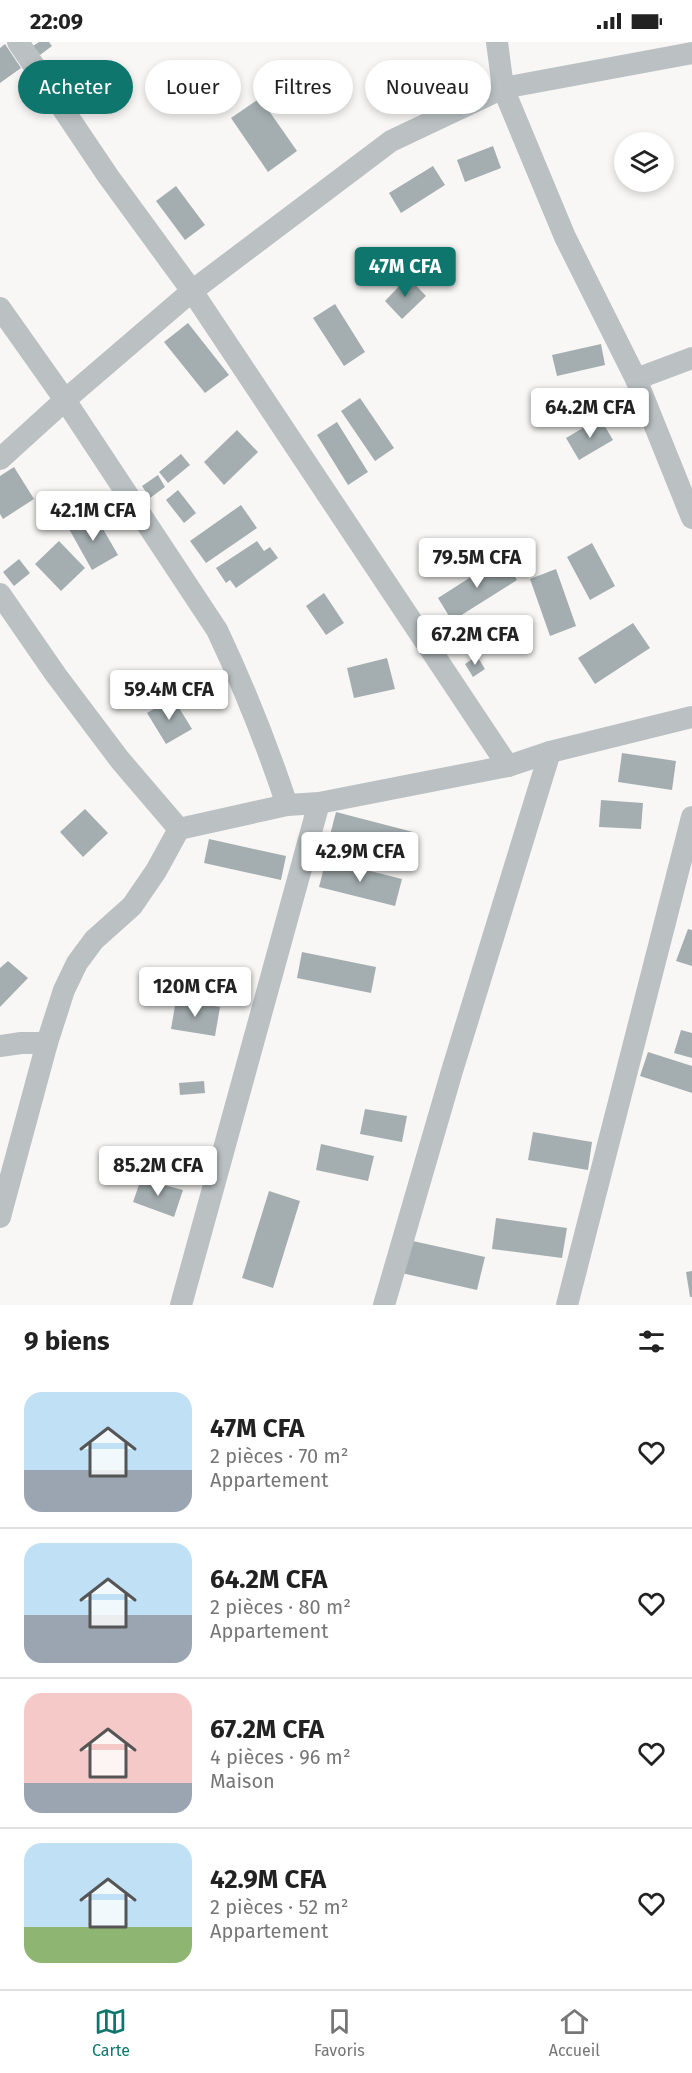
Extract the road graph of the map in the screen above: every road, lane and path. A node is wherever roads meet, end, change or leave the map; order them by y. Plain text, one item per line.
1 (18, 42) edge
2 (497, 42) edge
3 (692, 52) edge
4 (503, 88) junction
5 (192, 291) junction
6 (0, 308) edge
7 (692, 358) edge
8 (636, 379) junction
9 (65, 400) junction
10 (0, 459) edge
11 (692, 518) edge
12 (0, 594) edge
13 (692, 717) edge
14 (550, 752) junction
15 (508, 766) junction
16 (319, 803) junction
17 (287, 805) junction
18 (692, 817) edge
19 (179, 829) junction
20 (47, 1043) junction
21 (0, 1046) edge
22 (0, 1217) edge
23 (181, 1305) edge
24 (384, 1305) edge
25 (567, 1305) edge

1 - 5 street
2 - 4 street
3 - 4 street
4 - 5 street
4 - 8 street
5 - 9 street
5 - 15 street
6 - 9 street
7 - 8 street
8 - 11 street
9 - 10 street
9 - 17 street
12 - 19 street
13 - 14 street
14 - 15 street
14 - 24 street
15 - 16 street
16 - 17 street
16 - 23 street
17 - 19 street
18 - 25 street
19 - 20 street
20 - 21 street
20 - 22 street

